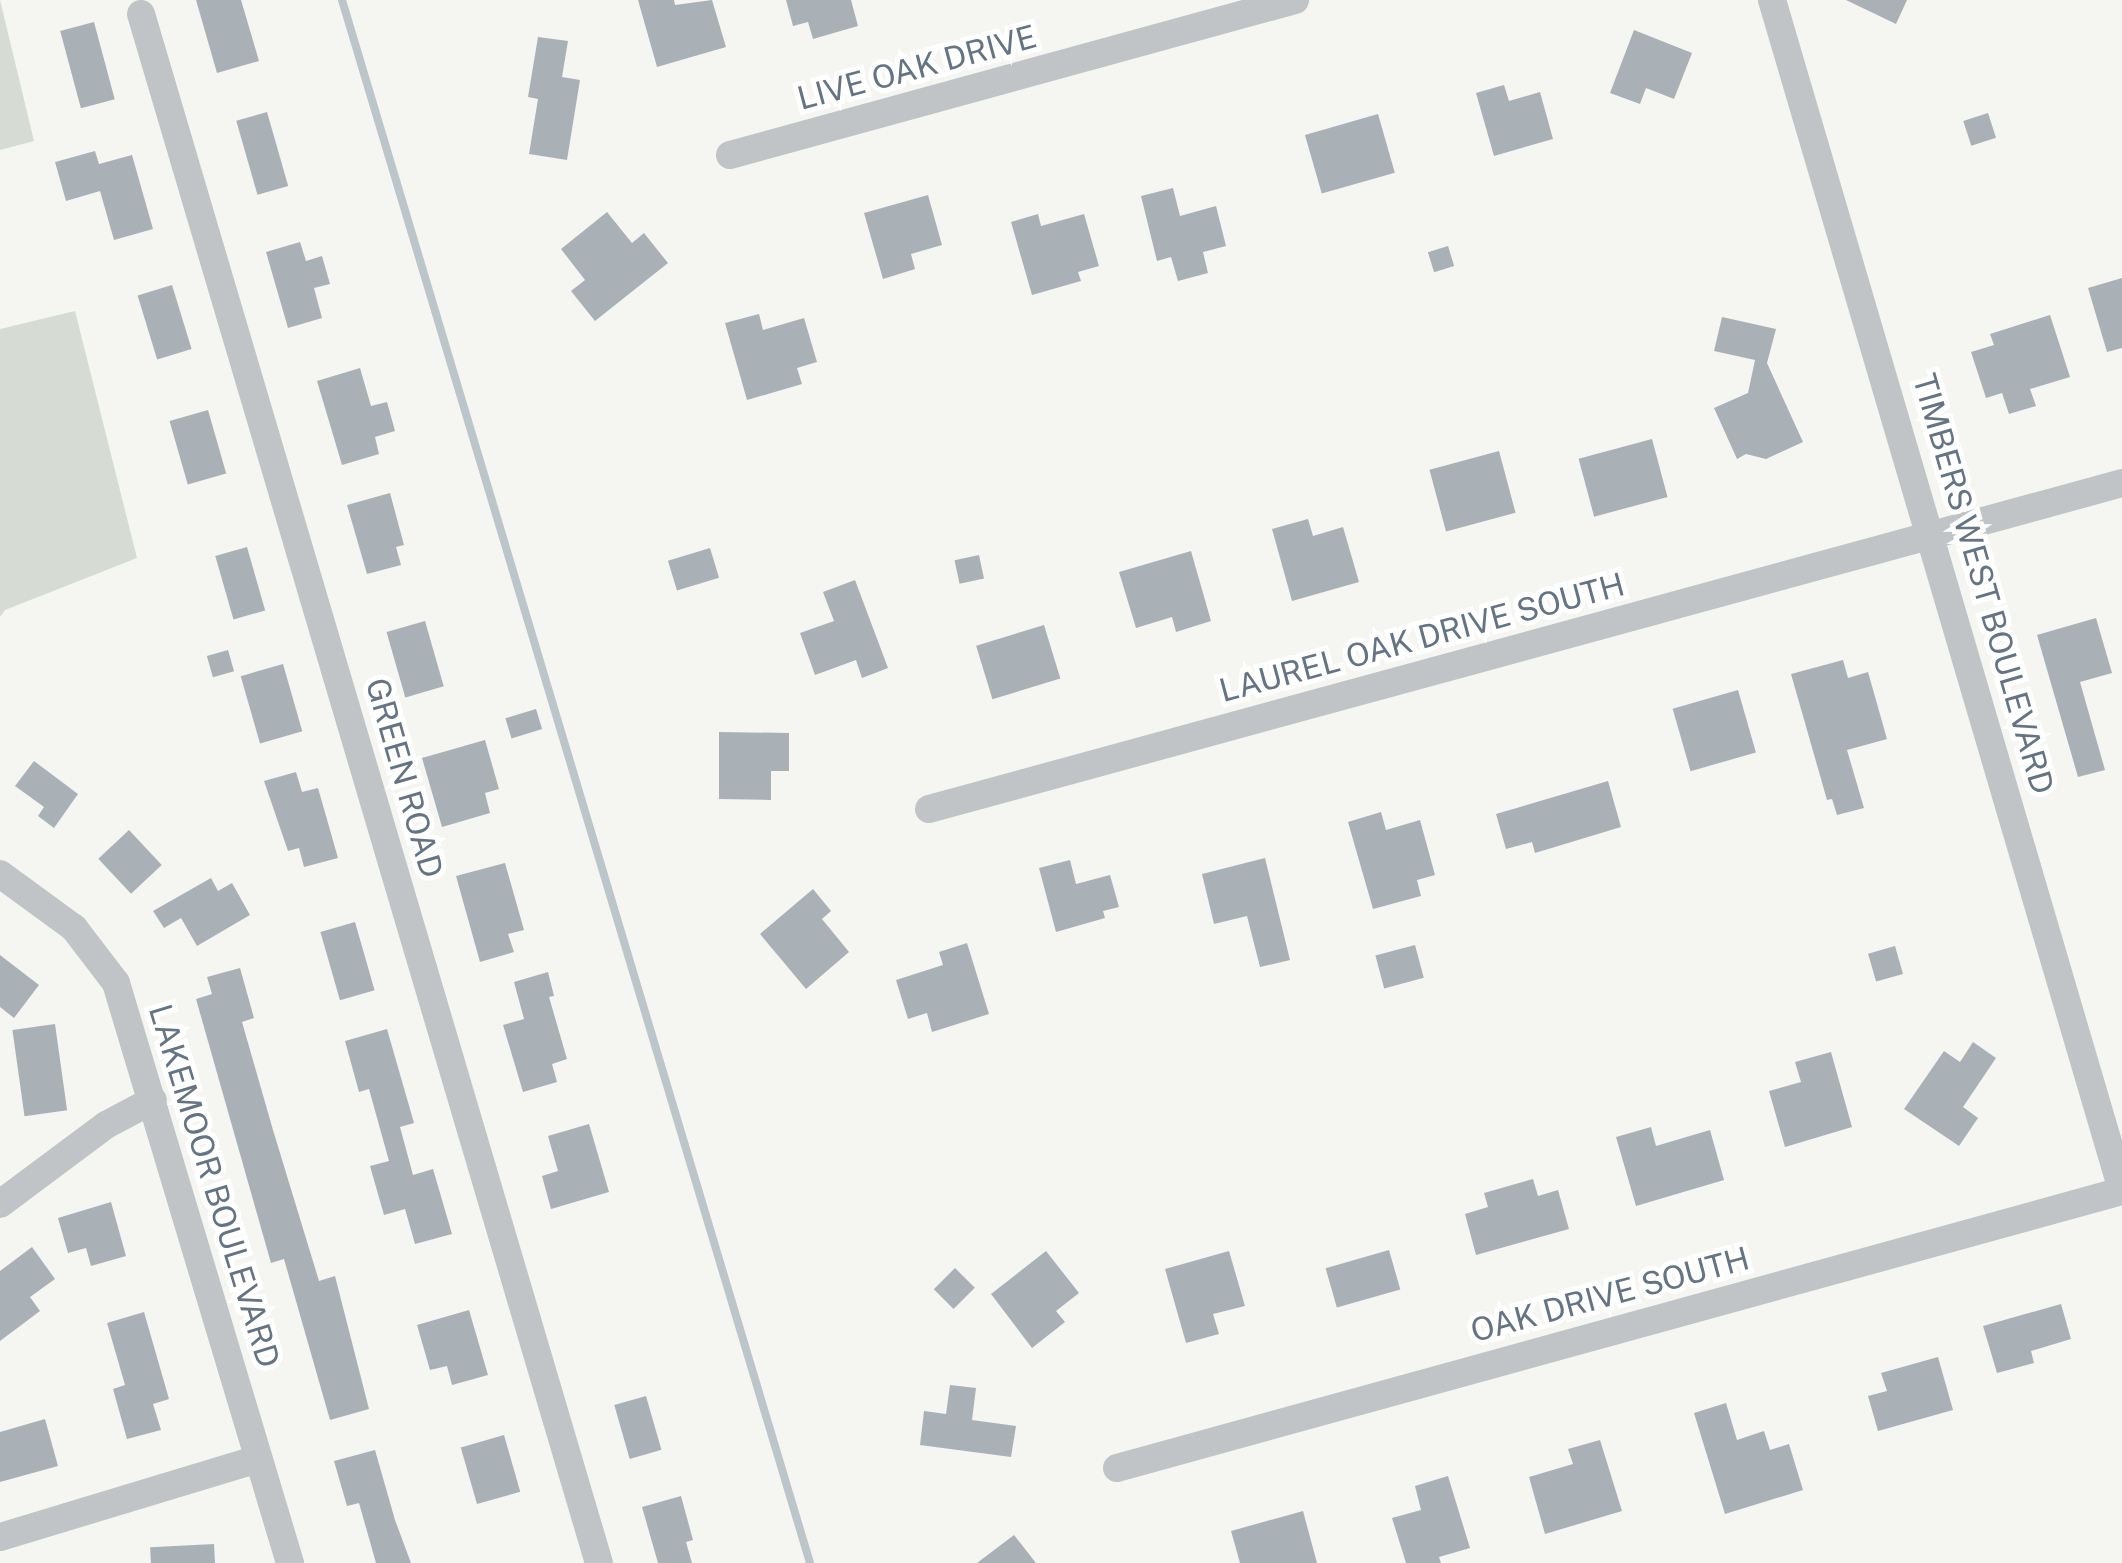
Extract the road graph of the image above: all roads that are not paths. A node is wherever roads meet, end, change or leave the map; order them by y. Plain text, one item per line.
1 (1295, 0) edge
2 (1772, 0) edge
3 (141, 14) dead end
4 (730, 155) dead end
5 (2122, 483) edge
6 (1933, 534) junction
7 (929, 809) dead end
8 (0, 874) edge
9 (153, 1100) junction
10 (2122, 1190) edge
11 (0, 1204) edge
12 (259, 1459) junction
13 (1116, 1468) dead end
14 (0, 1537) edge
15 (290, 1563) edge
16 (599, 1563) edge

1 - 4 street, LIVE OAK DRIVE
2 - 6 street, TIMBERS WEST BOULEVARD
3 - 16 street, GREEN ROAD
5 - 6 street, LAUREL OAK DRIVE SOUTH
6 - 7 street, LAUREL OAK DRIVE SOUTH
6 - 10 street, TIMBERS WEST BOULEVARD
8 - 9 street, LAKEMOOR BOULEVARD
9 - 11 street
9 - 12 street, LAKEMOOR BOULEVARD
10 - 13 street, OAK DRIVE SOUTH
12 - 14 street
12 - 15 street, LAKEMOOR BOULEVARD

